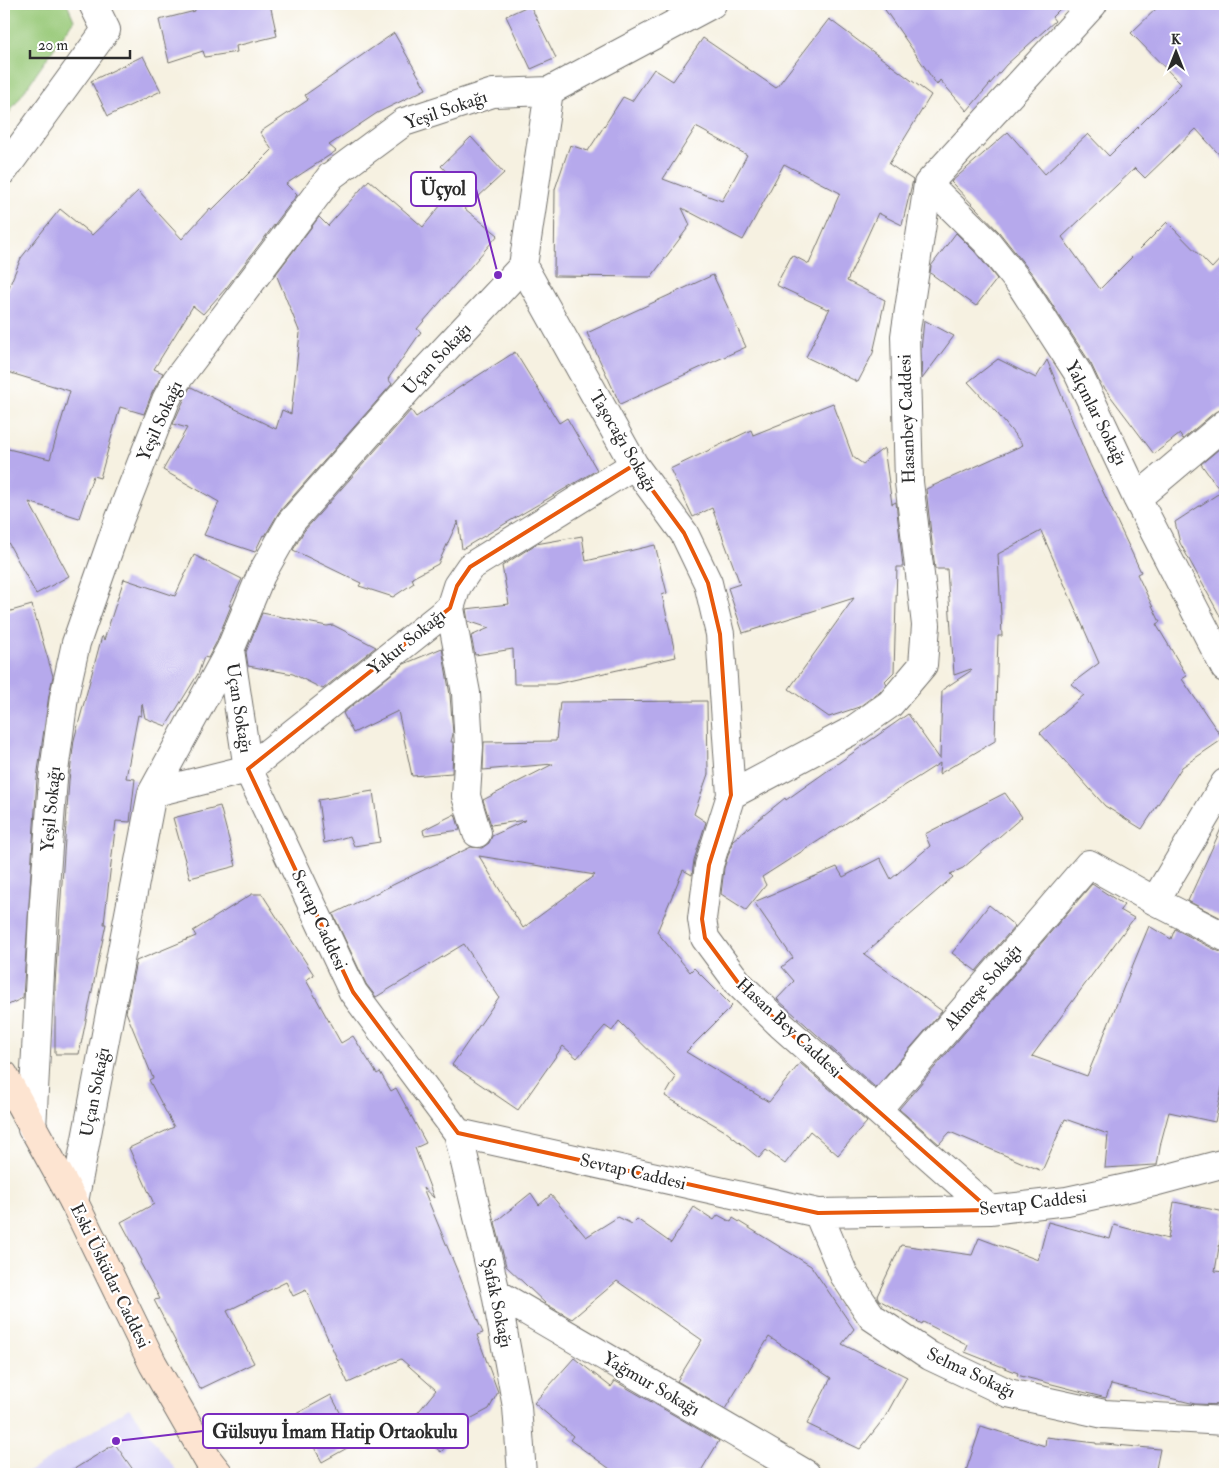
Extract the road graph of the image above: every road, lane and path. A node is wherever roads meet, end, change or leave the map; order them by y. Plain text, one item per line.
1 (93, 4) edge
2 (712, 4) edge
3 (1093, 4) edge
4 (549, 91) junction
5 (4, 170) edge
6 (928, 184) junction
7 (523, 266) junction
8 (1225, 424) edge
9 (634, 465) junction
10 (1137, 498) junction
11 (450, 608) junction
12 (230, 650) junction
13 (1225, 668) edge
14 (248, 768) junction
15 (1225, 783) edge
16 (152, 793) junction
17 (731, 795) junction
18 (477, 833) dead end
19 (1156, 901) junction
20 (1225, 937) edge
21 (4, 1075) edge
22 (877, 1110) junction
23 (32, 1129) junction
24 (458, 1133) junction
25 (1225, 1163) edge
26 (74, 1202) junction
27 (990, 1210) junction
28 (818, 1213) junction
29 (496, 1293) junction
30 (1225, 1421) edge
31 (219, 1474) edge
32 (522, 1474) edge
33 (806, 1474) edge

1 - 5 street
2 - 4 street, Yeşil Sokağı
3 - 6 street
4 - 7 street
4 - 23 street, Yeşil Sokağı
6 - 10 street, Yalçınlar Sokağı
6 - 17 street, Hasanbey Caddesi
7 - 9 street, Taşocağı Sokağı
7 - 12 street, Uçan Sokağı
8 - 10 street
9 - 11 street, Yakut Sokağı
9 - 17 street, Taşocağı Sokağı
10 - 13 street, Yalçınlar Sokağı
11 - 14 street, Yakut Sokağı
11 - 18 street
12 - 14 street, Uçan Sokağı
12 - 16 street
14 - 16 street, Uçan Sokağı
14 - 24 street, Sevtap Caddesi
15 - 19 street
16 - 26 street, Uçan Sokağı
17 - 22 street, Hasan Bey Caddesi
19 - 20 street
19 - 22 street, Akmeşe Sokağı
21 - 23 main road, Eski Üsküdar Caddesi
22 - 27 street, Hasan Bey Caddesi
23 - 26 main road, Eski Üsküdar Caddesi
24 - 28 street, Sevtap Caddesi
24 - 29 street, Şafak Sokağı
25 - 27 street, Sevtap Caddesi
26 - 31 main road, Eski Üsküdar Caddesi
27 - 28 street, Sevtap Caddesi
28 - 30 street, Selma Sokağı
29 - 32 street, Şafak Sokağı
29 - 33 street, Yağmur Sokağı

